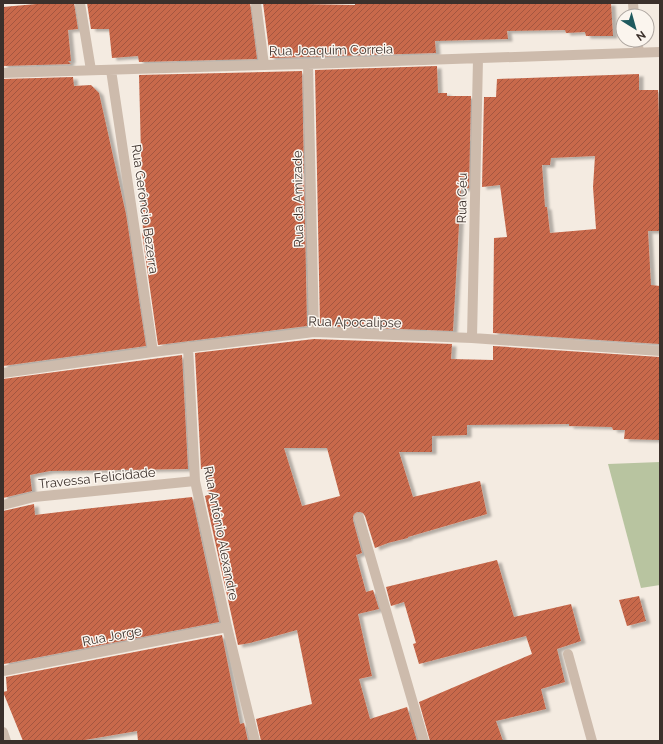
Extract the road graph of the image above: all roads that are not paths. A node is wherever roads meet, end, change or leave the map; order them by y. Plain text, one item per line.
1 (80, 3) edge
2 (256, 3) edge
3 (638, 48) edge
4 (639, 52) junction
5 (660, 52) edge
6 (478, 59) junction
7 (308, 64) junction
8 (264, 65) junction
9 (91, 70) junction
10 (112, 70) junction
11 (3, 73) edge
12 (314, 332) junction
13 (472, 338) junction
14 (188, 347) junction
15 (660, 351) edge
16 (153, 352) junction
17 (3, 372) edge
18 (194, 481) junction
19 (3, 505) edge
20 (359, 518) dead end
21 (227, 627) junction
22 (568, 654) dead end
23 (3, 671) edge
24 (3, 732) edge
25 (6, 741) edge
26 (255, 741) edge
27 (424, 741) edge
28 (592, 741) edge

1 - 9 street
2 - 8 street
3 - 4 street
4 - 5 street, Rua Joaquim Correia
4 - 6 street, Rua Joaquim Correia
6 - 7 street, Rua Joaquim Correia
6 - 13 street, Rua Céu
7 - 8 street, Rua Joaquim Correia
7 - 12 street, Rua da Amizade
8 - 10 street, Rua Joaquim Correia
9 - 10 street, Rua Joaquim Correia
9 - 11 street, Rua Joaquim Correia
10 - 16 street, Rua Gerôncio Bezerra
12 - 13 street, Rua Apocalipse
12 - 14 street, Rua Apocalipse
13 - 15 street, Rua Apocalipse
14 - 16 street, Rua Apocalipse
14 - 18 street, Rua Antônio Alexandre
16 - 17 street, Rua Apocalipse
18 - 19 street, Travessa Felicidade
18 - 21 street, Rua Antônio Alexandre
20 - 27 street
21 - 23 street, Rua Jorge
21 - 26 street
22 - 28 street
24 - 25 street

